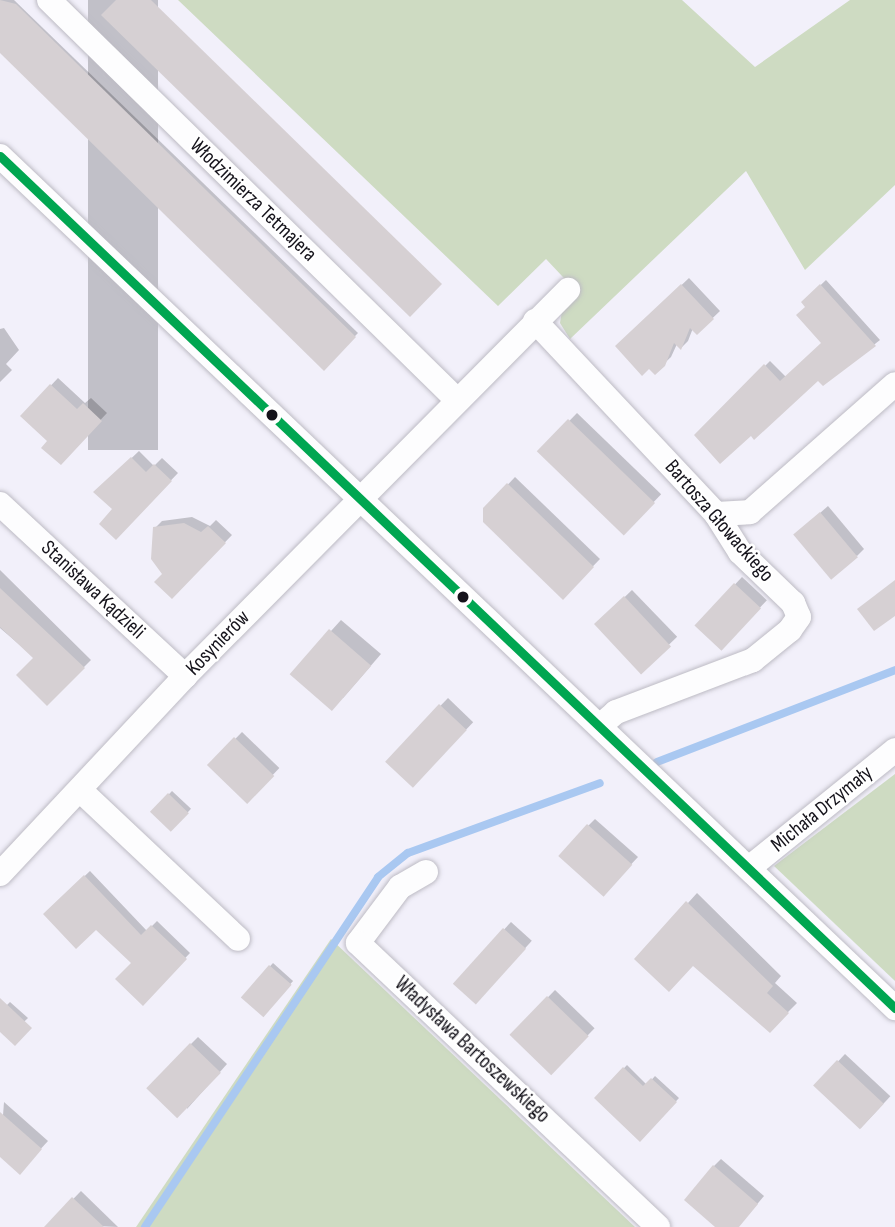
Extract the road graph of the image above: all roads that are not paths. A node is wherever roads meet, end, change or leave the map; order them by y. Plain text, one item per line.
1 (49, 0) edge
2 (0, 156) edge
3 (568, 290) dead end
4 (535, 321) junction
5 (895, 384) edge
6 (457, 400) junction
7 (360, 500) junction
8 (0, 504) edge
9 (716, 514) junction
10 (185, 676) junction
11 (600, 726) junction
12 (895, 750) edge
13 (80, 790) junction
14 (748, 868) junction
15 (426, 872) dead end
16 (0, 874) edge
17 (238, 939) dead end
18 (895, 1007) edge
19 (658, 1227) edge

1 - 6 street, Włodzimierza Tetmajera
2 - 7 street
3 - 4 street
4 - 6 street
4 - 9 street, Bartosza Głowackiego
5 - 9 street
6 - 7 street
7 - 10 street, Kosynierów
7 - 11 street
8 - 10 street, Stanisława Kądzieli
9 - 11 street, Bartosza Głowackiego
10 - 13 street, Kosynierów
11 - 14 street
12 - 14 street, Michała Drzymały
13 - 16 street, Kosynierów
13 - 17 street
14 - 18 street
15 - 19 street, Władysława Bartoszewskiego

